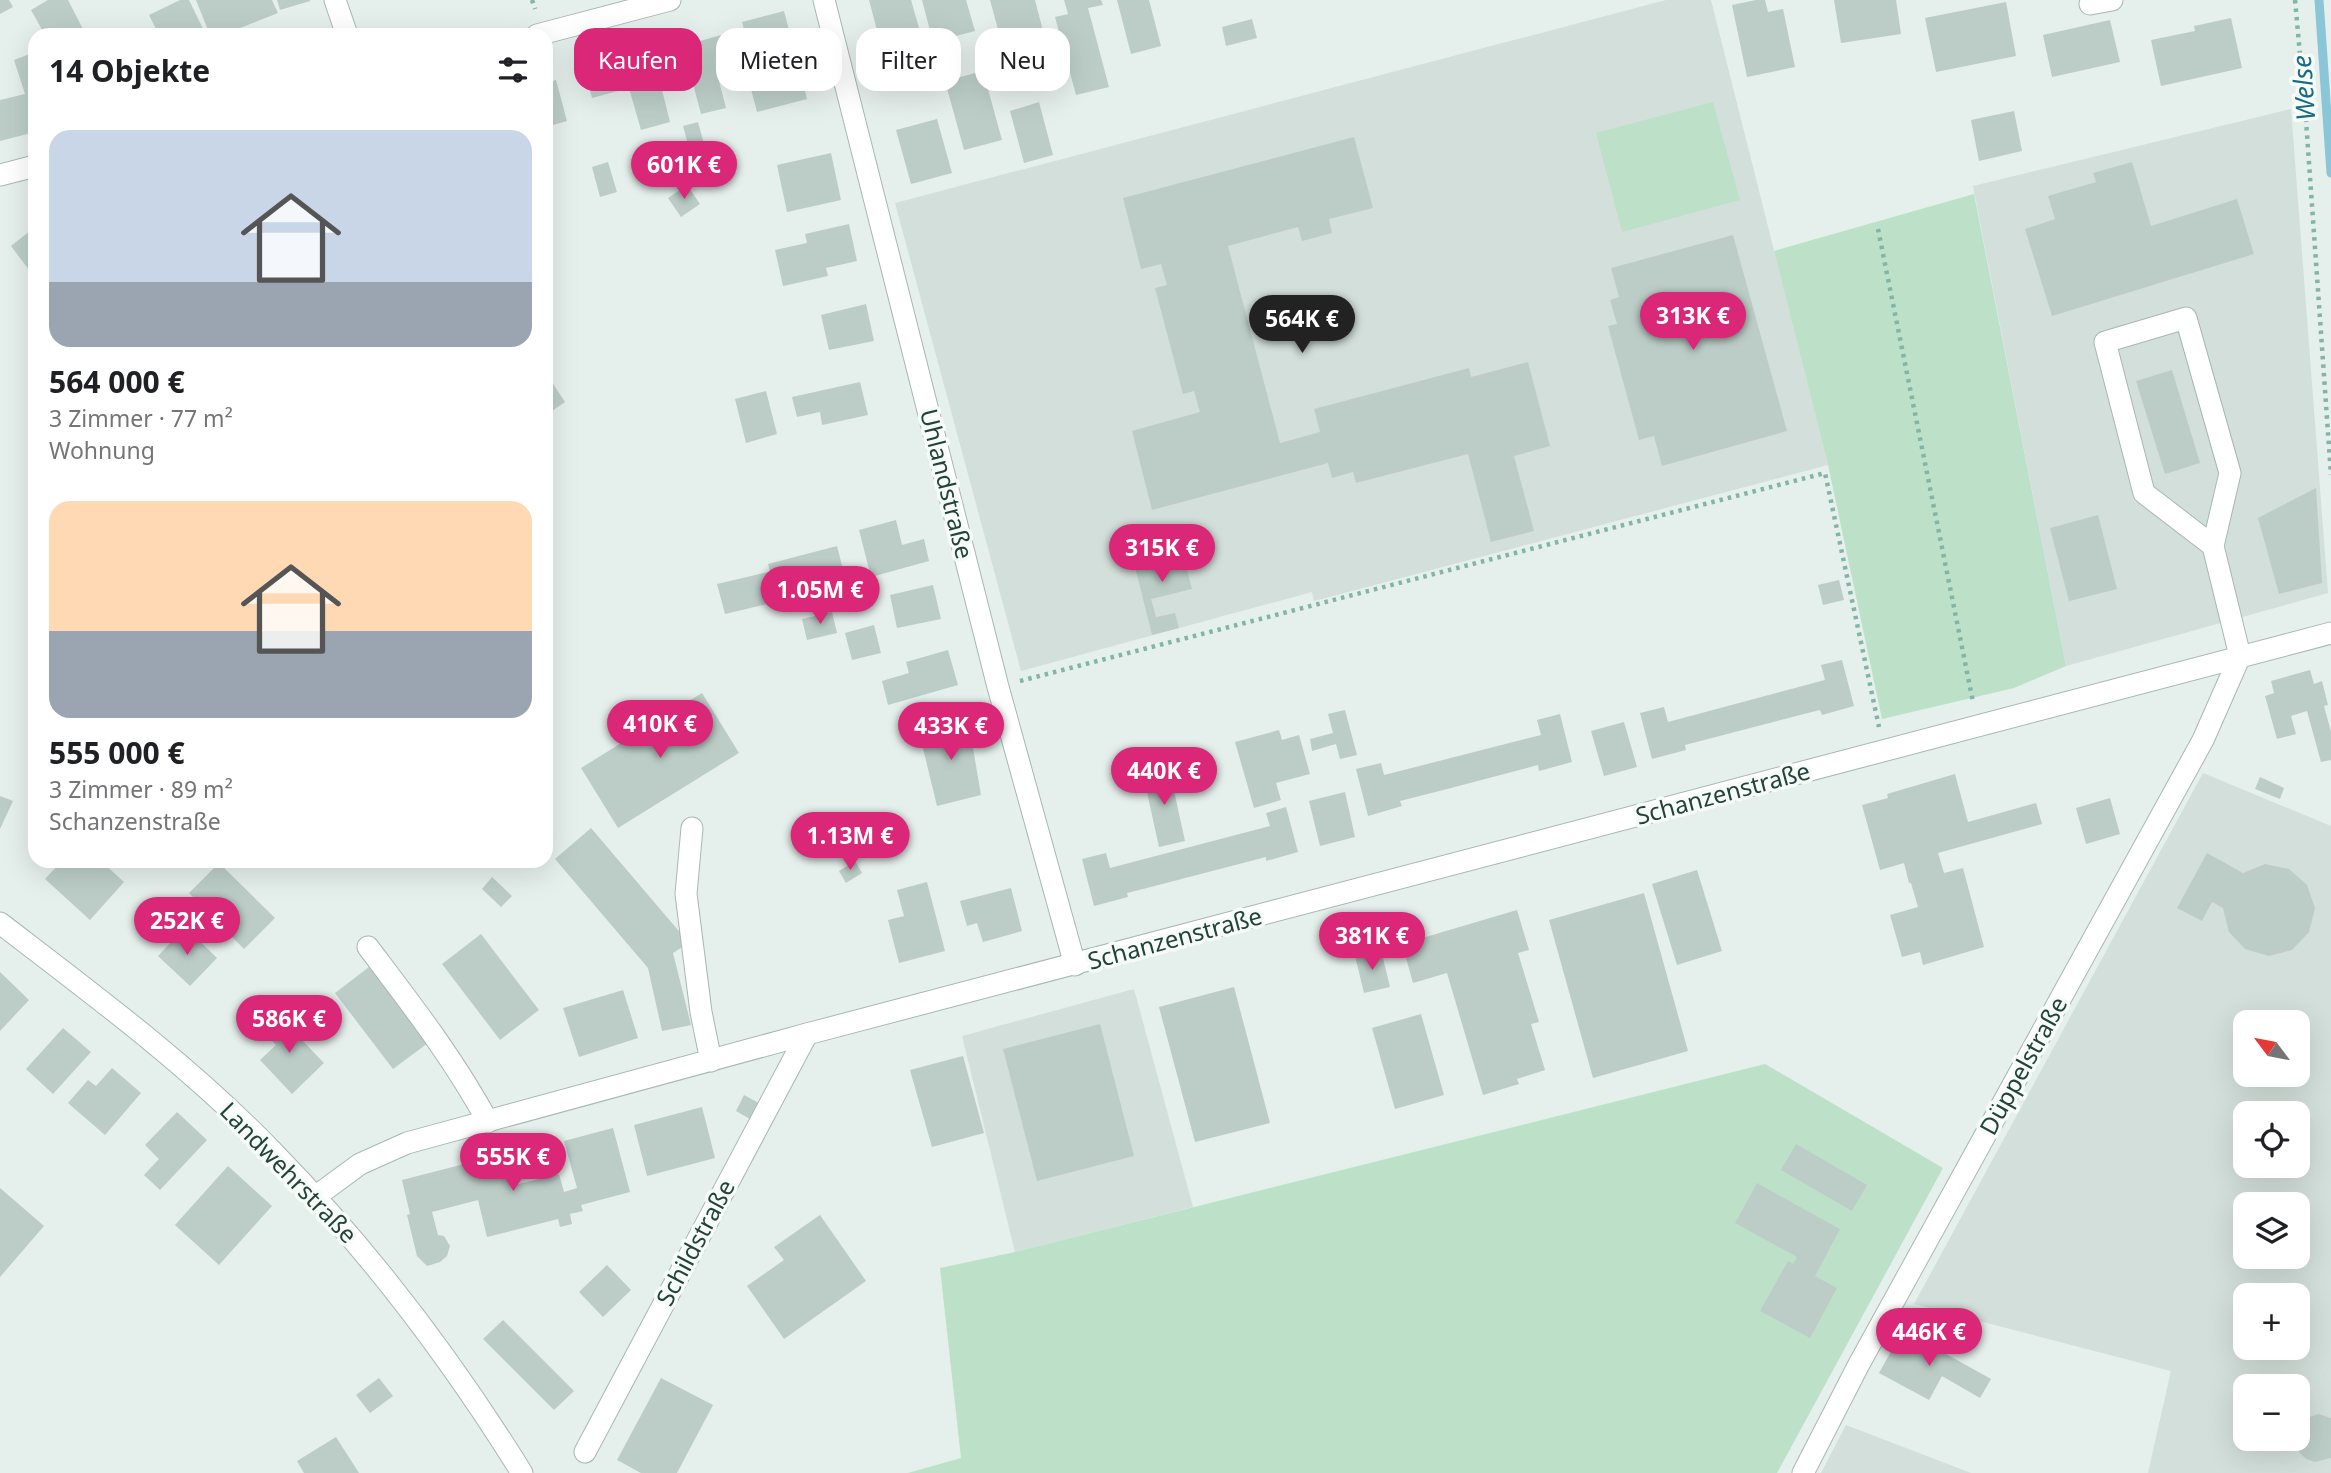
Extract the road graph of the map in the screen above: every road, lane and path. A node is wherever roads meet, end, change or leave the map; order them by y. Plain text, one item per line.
1 (335, 0) edge
2 (670, 0) edge
3 (824, 0) edge
4 (2112, 0) edge
5 (2295, 0) edge
6 (2090, 4) dead end
7 (345, 28) edge
8 (553, 31) edge
9 (28, 168) edge
10 (0, 175) edge
11 (1878, 229) dead end
12 (2331, 475) edge
13 (2213, 547) junction
14 (2331, 633) edge
15 (2240, 656) junction
16 (998, 687) junction
17 (1979, 726) junction
18 (1884, 752) junction
19 (692, 828) dead end
20 (0, 923) edge
21 (368, 947) dead end
22 (1075, 965) junction
23 (807, 1034) junction
24 (711, 1061) junction
25 (488, 1122) junction
26 (315, 1197) junction
27 (585, 1452) dead end
28 (522, 1473) edge
29 (1803, 1473) edge

1 - 7 street
2 - 8 street
3 - 16 street, Uhlandstraße
4 - 6 street
5 - 12 path
9 - 10 street
11 - 17 path
13 - 13 street
13 - 15 street
14 - 15 street, Schanzenstraße
15 - 17 street, Schanzenstraße
15 - 29 street, Düppelstraße
16 - 18 path
16 - 22 street, Uhlandstraße
17 - 18 street, Schanzenstraße
18 - 22 street, Schanzenstraße
19 - 24 street
20 - 26 street, Landwehrstraße
21 - 25 street
22 - 23 street, Schanzenstraße
23 - 24 street, Schanzenstraße
23 - 27 street, Schildstraße
24 - 25 street, Schanzenstraße
25 - 26 street, Schanzenstraße
26 - 28 street, Landwehrstraße

